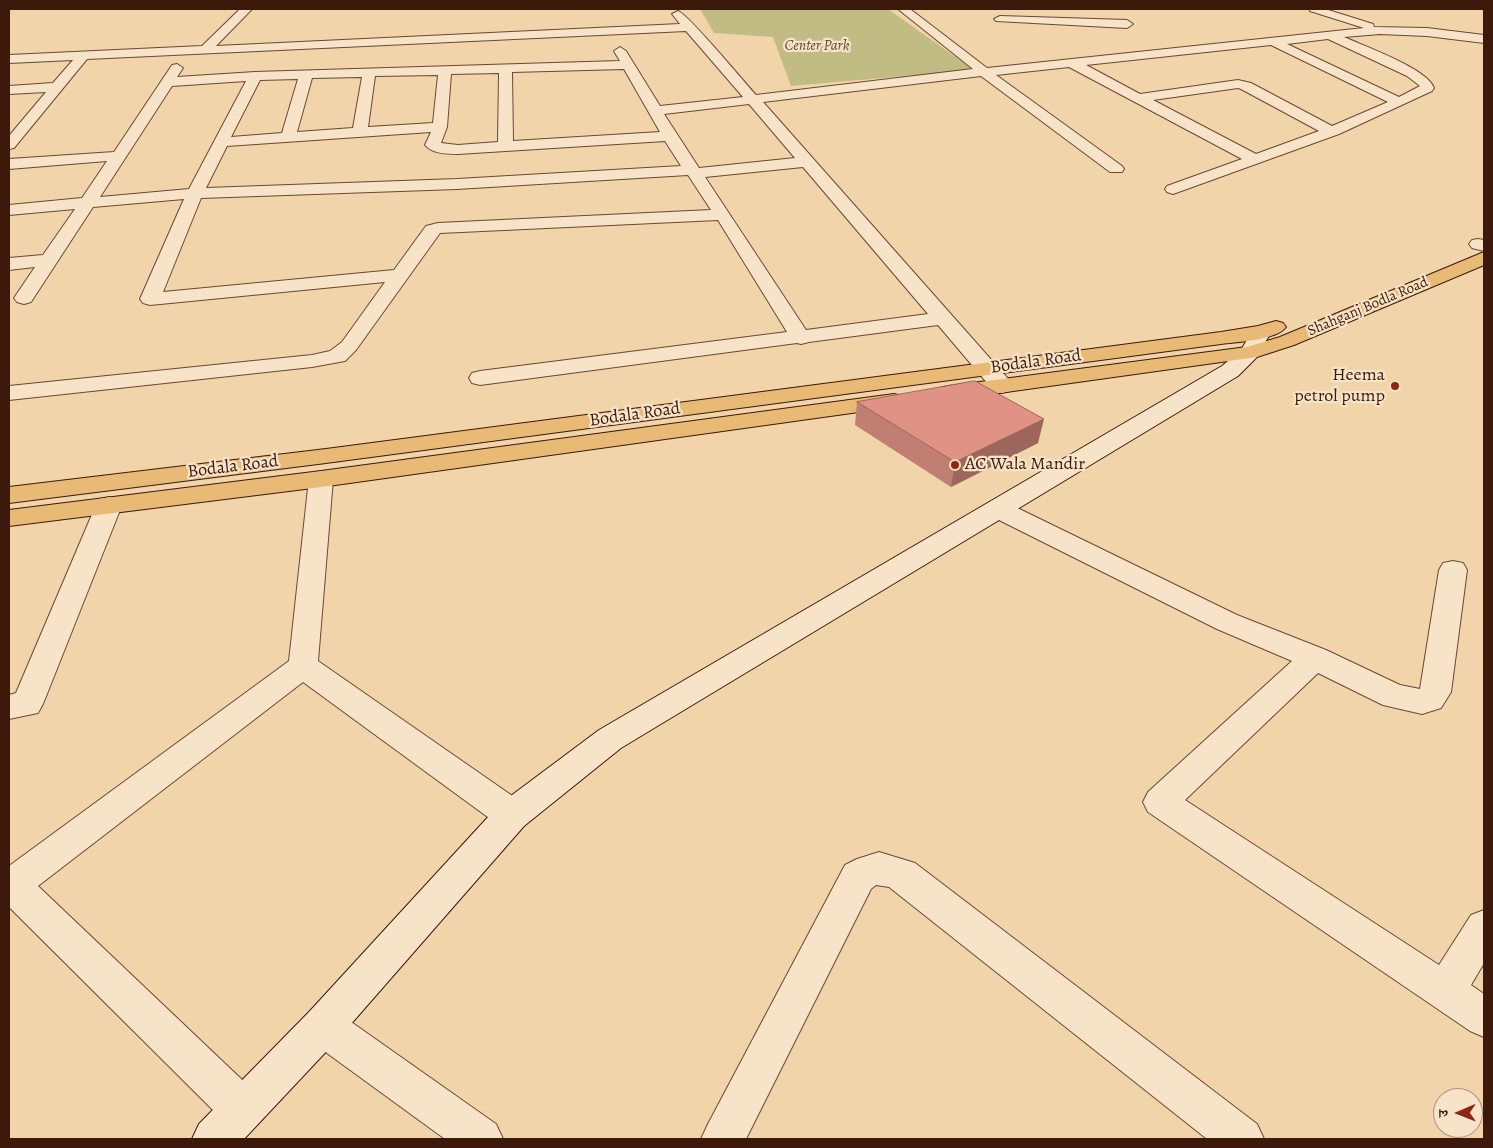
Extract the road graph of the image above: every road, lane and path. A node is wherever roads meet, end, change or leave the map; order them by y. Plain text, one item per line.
1 (246, 9) edge
2 (673, 9) edge
3 (903, 9) edge
4 (1093, 9) edge
5 (1314, 9) edge
6 (1000, 19) dead end
7 (690, 27) junction
8 (604, 30) junction
9 (1380, 30) junction
10 (1327, 35) junction
11 (1160, 39) dead end
12 (1484, 39) edge
13 (1272, 40) junction
14 (206, 49) junction
15 (189, 50) junction
16 (1185, 50) junction
17 (83, 56) junction
18 (9, 59) edge
19 (1072, 63) junction
20 (630, 65) junction
21 (505, 68) junction
22 (445, 70) junction
23 (984, 72) junction
24 (369, 73) junction
25 (306, 75) junction
26 (255, 76) junction
27 (167, 82) junction
28 (57, 86) junction
29 (9, 90) edge
30 (1139, 98) junction
31 (752, 100) junction
32 (1399, 102) junction
33 (656, 111) junction
34 (440, 127) junction
35 (1331, 131) junction
36 (360, 132) junction
37 (671, 136) junction
38 (288, 137) junction
39 (221, 142) junction
40 (9, 145) edge
41 (506, 146) junction
42 (118, 156) junction
43 (1255, 160) junction
44 (807, 162) junction
45 (9, 164) edge
46 (1116, 169) dead end
47 (693, 172) junction
48 (1173, 189) dead end
49 (195, 193) junction
50 (87, 203) junction
51 (9, 210) edge
52 (723, 214) junction
53 (1483, 247) edge
54 (48, 260) junction
55 (9, 264) edge
56 (400, 275) junction
57 (24, 298) dead end
58 (943, 318) junction
59 (801, 338) junction
60 (1256, 342) junction
61 (987, 368) junction
62 (480, 378) dead end
63 (1002, 386) junction
64 (9, 393) edge
65 (321, 479) junction
66 (9, 495) edge
67 (109, 505) junction
68 (998, 509) junction
69 (9, 518) edge
70 (1453, 570) dead end
71 (1315, 658) junction
72 (303, 666) junction
73 (9, 707) edge
74 (512, 815) junction
75 (9, 888) edge
76 (1484, 928) edge
77 (1444, 992) junction
78 (1484, 1017) edge
79 (323, 1026) junction
80 (242, 1109) junction
81 (1232, 1136) edge
82 (214, 1139) edge
83 (480, 1139) edge
84 (723, 1139) edge

1 - 14 street
2 - 7 street
3 - 23 street
4 - 6 street
5 - 9 street
7 - 8 street
7 - 31 street
8 - 14 street
8 - 20 street
9 - 10 street
9 - 12 street
10 - 13 street
10 - 32 street
11 - 16 street
13 - 16 street
13 - 32 street
14 - 15 street
15 - 17 street
15 - 27 street
16 - 19 street
17 - 18 street
17 - 28 street
19 - 23 street
19 - 30 street
20 - 21 street
20 - 33 street
21 - 22 street
21 - 41 street
22 - 24 street
22 - 34 street
23 - 31 street
23 - 46 street
24 - 25 street
24 - 36 street
25 - 26 street
25 - 38 street
26 - 27 street
26 - 39 street
27 - 42 street
28 - 29 street
28 - 40 street
30 - 35 street
30 - 43 street
31 - 33 street
31 - 44 street
32 - 35 street
33 - 37 street
34 - 36 street
34 - 41 street
35 - 43 street
36 - 38 street
37 - 41 street
37 - 47 street
38 - 39 street
39 - 49 street
42 - 45 street
42 - 50 street
43 - 48 street
44 - 47 street
44 - 58 street
47 - 49 street
47 - 52 street
49 - 50 street
49 - 56 street
50 - 51 street
50 - 54 street
52 - 56 street
52 - 59 street
53 - 60 main road, Shahganj Bodla Road
54 - 55 street
54 - 57 street
56 - 64 street
58 - 59 street
58 - 61 street
59 - 62 street
60 - 61 main road, Bodala Road
60 - 63 main road, Bodala Road
60 - 68 street
61 - 63 street
61 - 66 main road, Bodala Road
63 - 65 main road, Bodala Road
65 - 67 main road, Bodala Road
65 - 72 street
67 - 69 main road, Bodala Road
67 - 73 street
68 - 71 street
68 - 74 street
70 - 71 street
71 - 77 street
72 - 74 street
72 - 75 street
74 - 79 street
75 - 80 street
76 - 77 street
77 - 78 street
79 - 80 street
79 - 83 street
80 - 82 street
81 - 84 street

